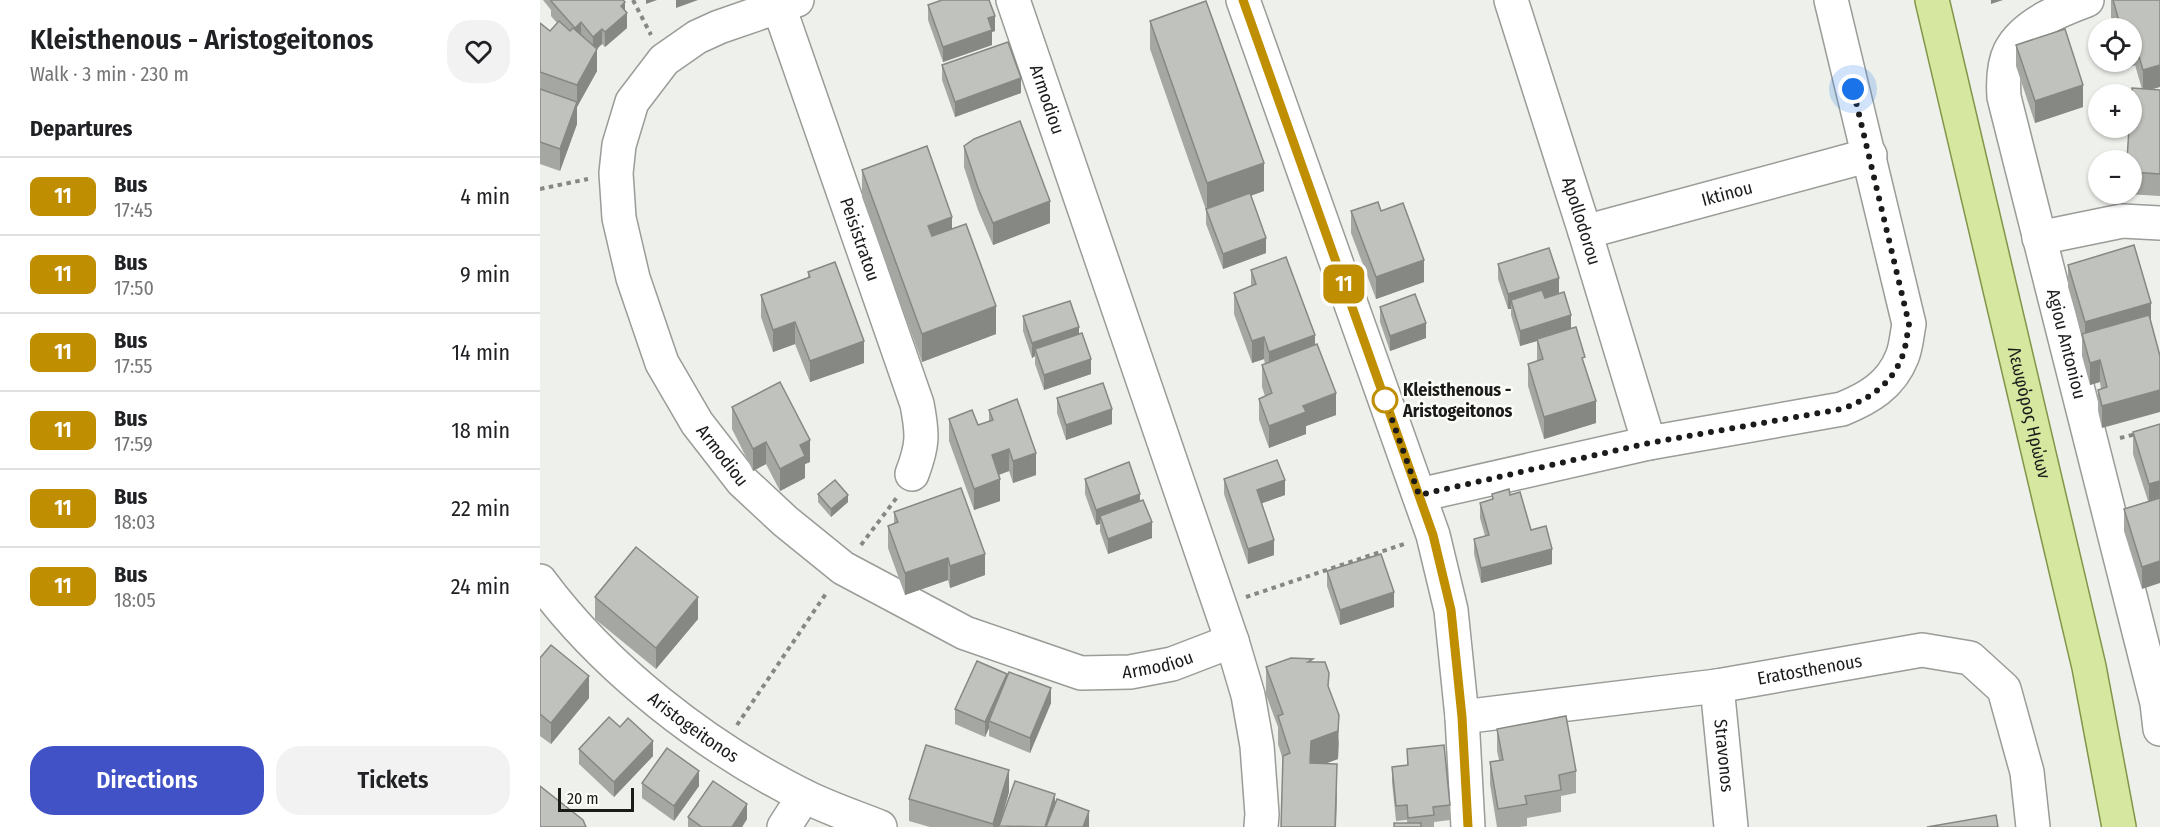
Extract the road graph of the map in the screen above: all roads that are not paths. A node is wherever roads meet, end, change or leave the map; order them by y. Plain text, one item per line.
1 (1013, 0) edge
2 (1243, 0) edge
3 (1510, 0) edge
4 (1831, 0) edge
5 (1932, 0) edge
6 (2086, 0) edge
7 (788, 3) edge
8 (1869, 155) junction
9 (2160, 223) edge
10 (1585, 232) junction
11 (2039, 238) junction
12 (1649, 443) junction
13 (912, 474) road end
14 (1419, 495) junction
15 (540, 581) edge
16 (1232, 641) junction
17 (1717, 686) junction
18 (2159, 712) edge
19 (1462, 717) junction
20 (804, 796) junction
21 (784, 827) edge
22 (880, 827) edge
23 (1261, 827) edge
24 (1468, 827) edge
25 (1731, 827) edge
26 (2033, 827) edge
27 (2119, 827) edge

1 - 16 street, Armodiou
2 - 14 street
3 - 10 street, Apollodorou
4 - 8 street
5 - 27 main road, Λεωφόρος Ηρώων
6 - 11 street, Agiou Antoniou
7 - 13 street, Peisistratou
7 - 16 street, Armodiou
8 - 10 street, Iktinou
8 - 12 street
9 - 11 street
10 - 12 street, Apollodorou
11 - 18 street, Agiou Antoniou
12 - 14 street
14 - 19 street
15 - 20 street, Aristogeitonos
16 - 23 street, Armodiou
17 - 19 street, Eratosthenous
17 - 25 street, Stravonos
17 - 26 street, Eratosthenous
19 - 24 street
20 - 21 street
20 - 22 street, Aristogeitonos

